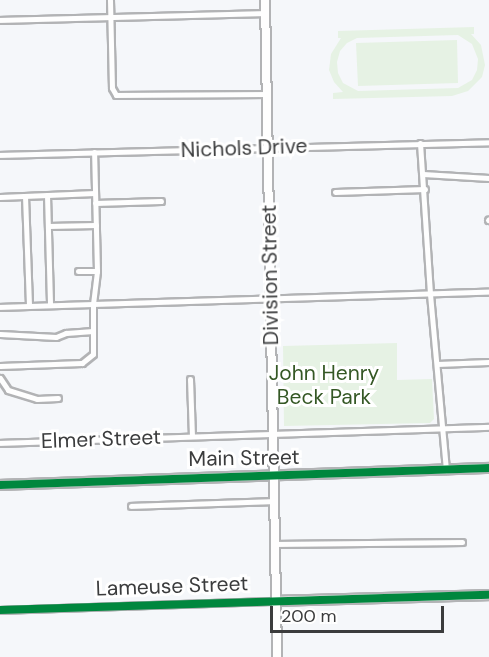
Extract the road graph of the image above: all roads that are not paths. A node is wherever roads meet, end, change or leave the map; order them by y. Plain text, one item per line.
1 (110, 0) edge
2 (265, 0) edge
3 (265, 13) junction
4 (110, 16) junction
5 (0, 20) edge
6 (267, 94) junction
7 (489, 142) edge
8 (420, 143) junction
9 (268, 148) junction
10 (94, 152) junction
11 (0, 155) edge
12 (423, 174) junction
13 (489, 178) edge
14 (425, 189) junction
15 (335, 192) dead end
16 (95, 194) junction
17 (47, 195) junction
18 (26, 196) junction
19 (0, 197) edge
20 (161, 201) dead end
21 (95, 203) junction
22 (96, 225) junction
23 (48, 226) junction
24 (78, 271) dead end
25 (97, 271) junction
26 (489, 292) edge
27 (430, 294) junction
28 (270, 299) junction
29 (93, 304) junction
30 (50, 305) junction
31 (29, 306) junction
32 (0, 307) edge
33 (93, 331) junction
34 (0, 334) edge
35 (489, 362) edge
36 (437, 364) junction
37 (0, 366) edge
38 (0, 378) edge
39 (190, 379) dead end
40 (58, 398) dead end
41 (489, 427) edge
42 (443, 428) junction
43 (273, 434) junction
44 (192, 436) junction
45 (0, 443) edge
46 (489, 468) edge
47 (446, 470) junction
48 (273, 475) junction
49 (0, 485) edge
50 (274, 501) junction
51 (131, 506) dead end
52 (462, 542) dead end
53 (275, 544) junction
54 (489, 594) edge
55 (276, 601) junction
56 (0, 610) edge
57 (277, 657) edge

1 - 4 street
2 - 3 street, Division Street
3 - 4 street
3 - 6 street, Division Street
4 - 5 street
4 - 6 street
6 - 9 street, Division Street
7 - 8 street, Nichols Drive
8 - 9 street, Nichols Drive
8 - 12 street
9 - 10 street, Nichols Drive
9 - 28 street, Division Street
10 - 11 street, Nichols Drive
10 - 16 street
12 - 13 street
12 - 14 street
14 - 15 street
14 - 27 street
16 - 17 street
16 - 21 street
17 - 18 street
17 - 23 street
18 - 19 street
18 - 31 street
20 - 21 street
21 - 22 street
22 - 23 street
22 - 25 street
23 - 30 street
24 - 25 street
25 - 29 street
26 - 27 street
27 - 28 street
27 - 36 street
28 - 29 street
28 - 43 street, Division Street
29 - 30 street
29 - 33 street
30 - 31 street
31 - 32 street
33 - 34 street
33 - 37 street
35 - 36 street
36 - 42 street
38 - 40 street
39 - 44 street
41 - 42 street, Elmer Street
42 - 43 street, Elmer Street
42 - 47 street
43 - 44 street, Elmer Street
43 - 48 street, Division Street
44 - 45 street, Elmer Street
46 - 47 street, Main Street
47 - 48 street, Main Street
48 - 49 street, Main Street
48 - 50 street, Division Street
50 - 51 street
50 - 53 street, Division Street
52 - 53 street
53 - 55 street, Division Street
54 - 55 street, Lameuse Street
55 - 56 street, Lameuse Street
55 - 57 street, Division Street

